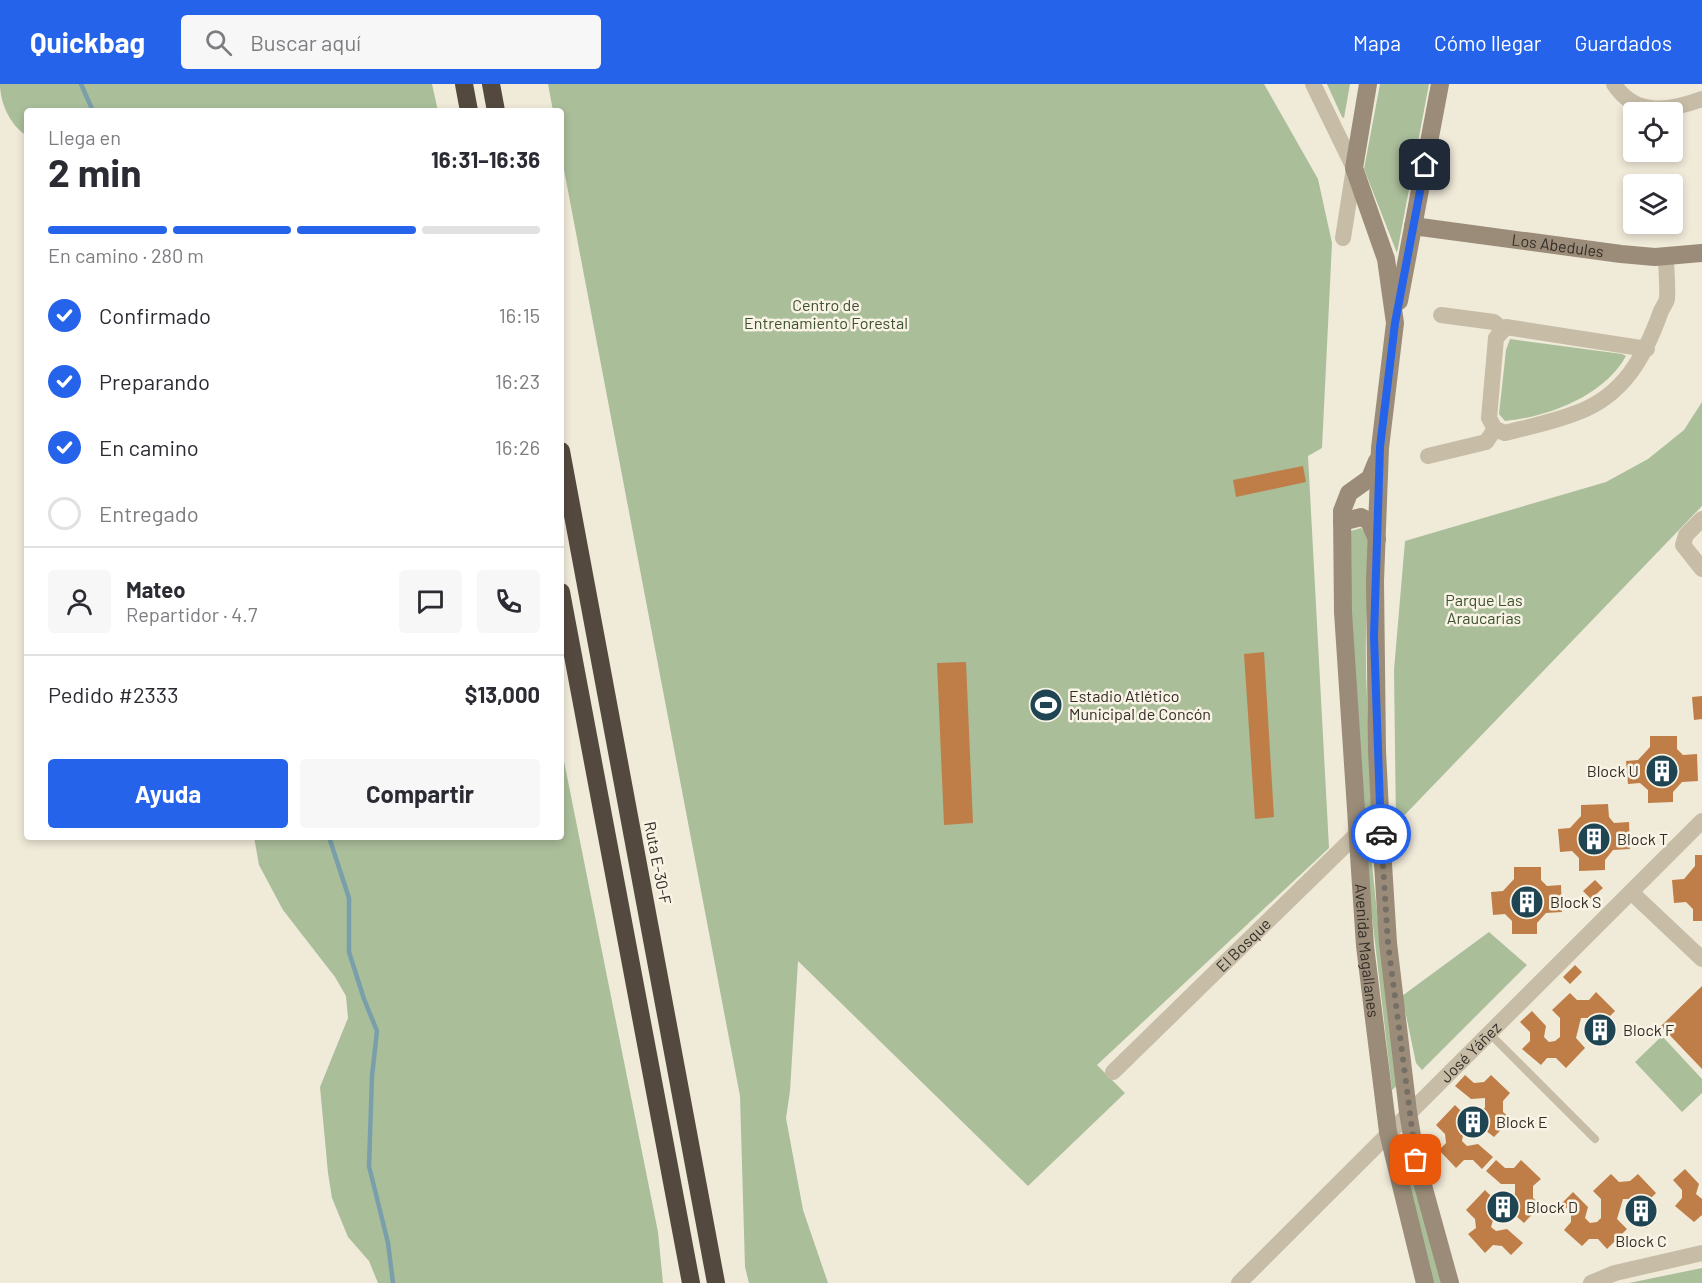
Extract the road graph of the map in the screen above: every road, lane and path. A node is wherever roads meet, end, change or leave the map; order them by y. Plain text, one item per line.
1 (464, 84) edge
2 (491, 84) edge
3 (1313, 84) edge
4 (1368, 84) edge
5 (1440, 84) edge
6 (1614, 84) edge
7 (1702, 99) edge
8 (469, 108) edge
9 (495, 108) edge
10 (1354, 168) junction
11 (1413, 226) junction
12 (1343, 238) dead end
13 (1702, 254) edge
14 (1661, 257) junction
15 (1441, 315) dead end
16 (1395, 323) junction
17 (1502, 330) junction
18 (1647, 349) junction
19 (1495, 429) junction
20 (1380, 447) junction
21 (1428, 456) dead end
22 (564, 467) edge
23 (1702, 519) edge
24 (1342, 522) junction
25 (1377, 539) junction
26 (1702, 569) edge
27 (564, 608) edge
28 (1702, 821) edge
29 (1381, 832) junction
30 (1357, 834) junction
31 (1631, 892) junction
32 (1702, 959) edge
33 (1489, 1033) junction
34 (1113, 1072) dead end
35 (1408, 1112) junction
36 (1388, 1132) junction
37 (1595, 1139) dead end
38 (1702, 1253) edge
39 (691, 1283) edge
40 (716, 1283) edge
41 (1239, 1283) edge
42 (1425, 1283) edge
43 (1449, 1283) edge
44 (1591, 1283) edge

1 - 8 highway
2 - 9 highway
3 - 10 street, Avenida Magallanes
4 - 10 main road
5 - 11 main road
6 - 7 street
10 - 12 street
10 - 16 main road, Avenida Magallanes
11 - 14 main road, Los Abedules
11 - 16 main road
13 - 14 main road, Los Abedules
14 - 18 street
15 - 17 street
16 - 20 main road, Avenida Magallanes
17 - 18 street
17 - 19 street
18 - 19 street
19 - 21 street
20 - 24 main road, Avenida Magallanes
20 - 25 main road, Avenida Magallanes
22 - 40 highway, Ruta E-30-F
23 - 26 street
24 - 25 main road
24 - 30 main road, Avenida Magallanes
25 - 29 main road, Avenida Magallanes
27 - 39 highway
28 - 31 street, José Yáñez
29 - 30 street
29 - 35 main road, Avenida Magallanes
30 - 34 street, El Bosque
30 - 36 main road, Avenida Magallanes
31 - 32 street
31 - 33 street, José Yáñez
33 - 35 street, José Yáñez
33 - 37 lane
35 - 36 street, José Yáñez
35 - 43 main road, Avenida Magallanes
36 - 41 street, José Yáñez
36 - 42 main road, Avenida Magallanes
38 - 44 street

